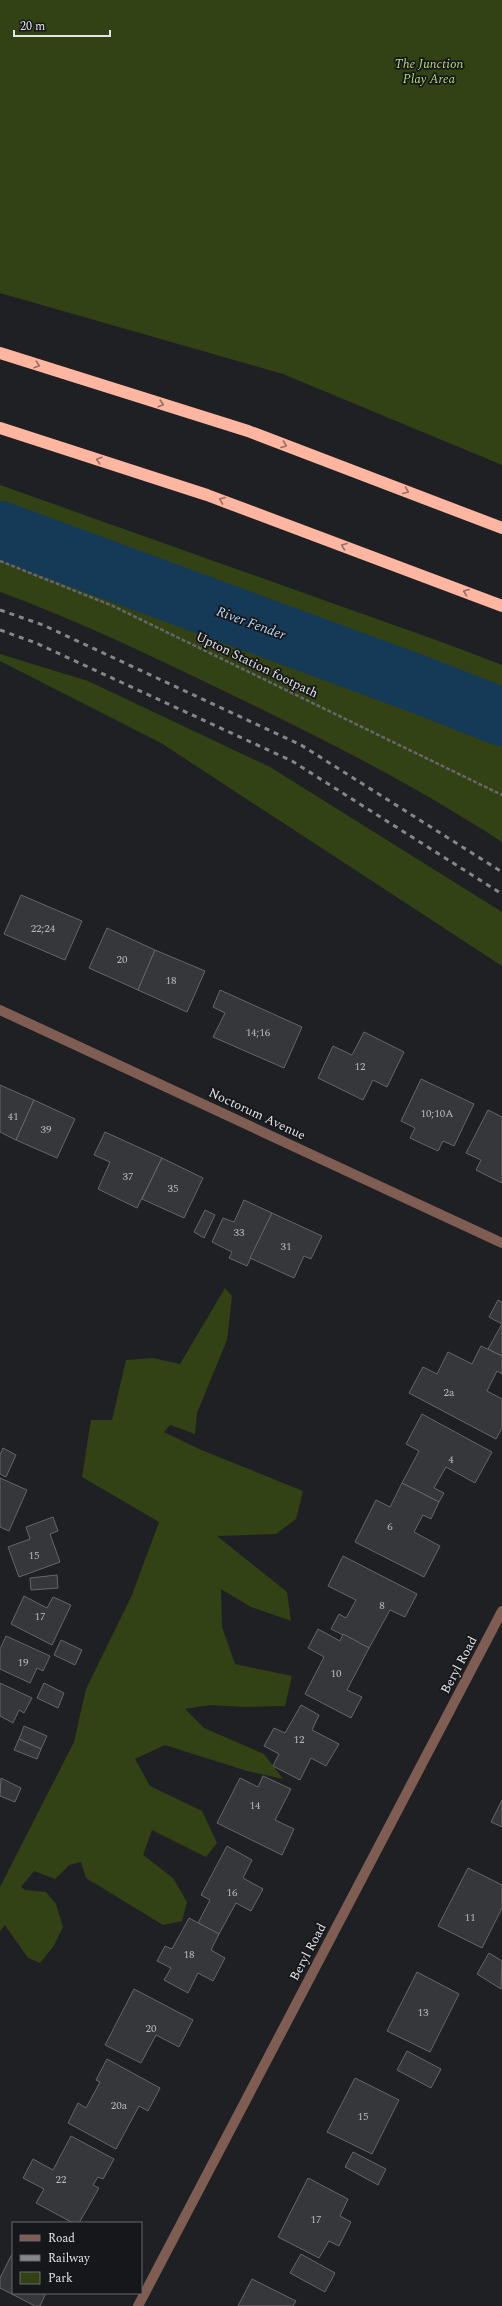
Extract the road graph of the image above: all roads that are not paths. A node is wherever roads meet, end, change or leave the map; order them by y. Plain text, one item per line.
1 (0, 352) edge
2 (0, 428) edge
3 (502, 528) edge
4 (502, 606) edge
5 (0, 1010) edge
6 (502, 1243) edge
7 (502, 1611) edge
8 (138, 2306) edge

1 -> 3 highway
4 -> 2 highway
5 - 6 street, Noctorum Avenue
7 - 8 street, Beryl Road

